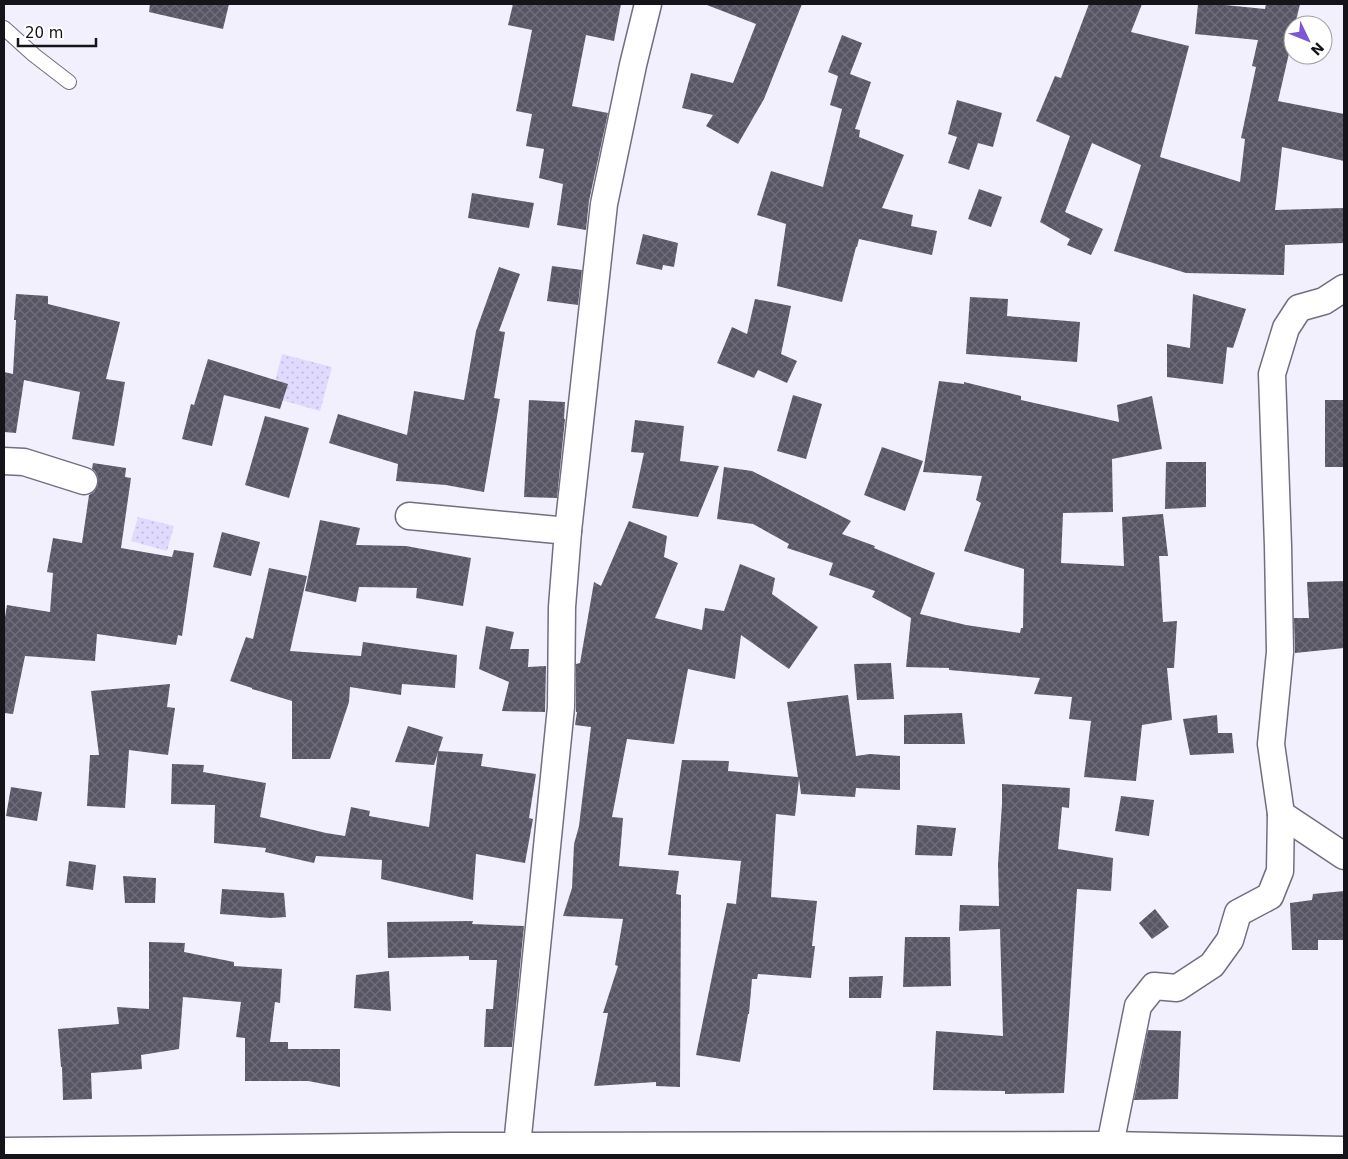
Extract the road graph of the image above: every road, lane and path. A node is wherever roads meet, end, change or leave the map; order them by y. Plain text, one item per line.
1 (648, 4) edge
2 (4, 28) edge
3 (68, 82) dead end
4 (1344, 288) edge
5 (4, 461) edge
6 (84, 481) dead end
7 (409, 516) dead end
8 (568, 531) junction
9 (1281, 814) junction
10 (1344, 856) edge
11 (1110, 1145) junction
12 (517, 1146) junction
13 (1344, 1150) edge
14 (4, 1151) edge

1 - 8 street
2 - 3 lane
4 - 9 street
5 - 6 street
7 - 8 street
8 - 12 street
9 - 10 street
9 - 11 street
11 - 12 street
11 - 13 street
12 - 14 street

